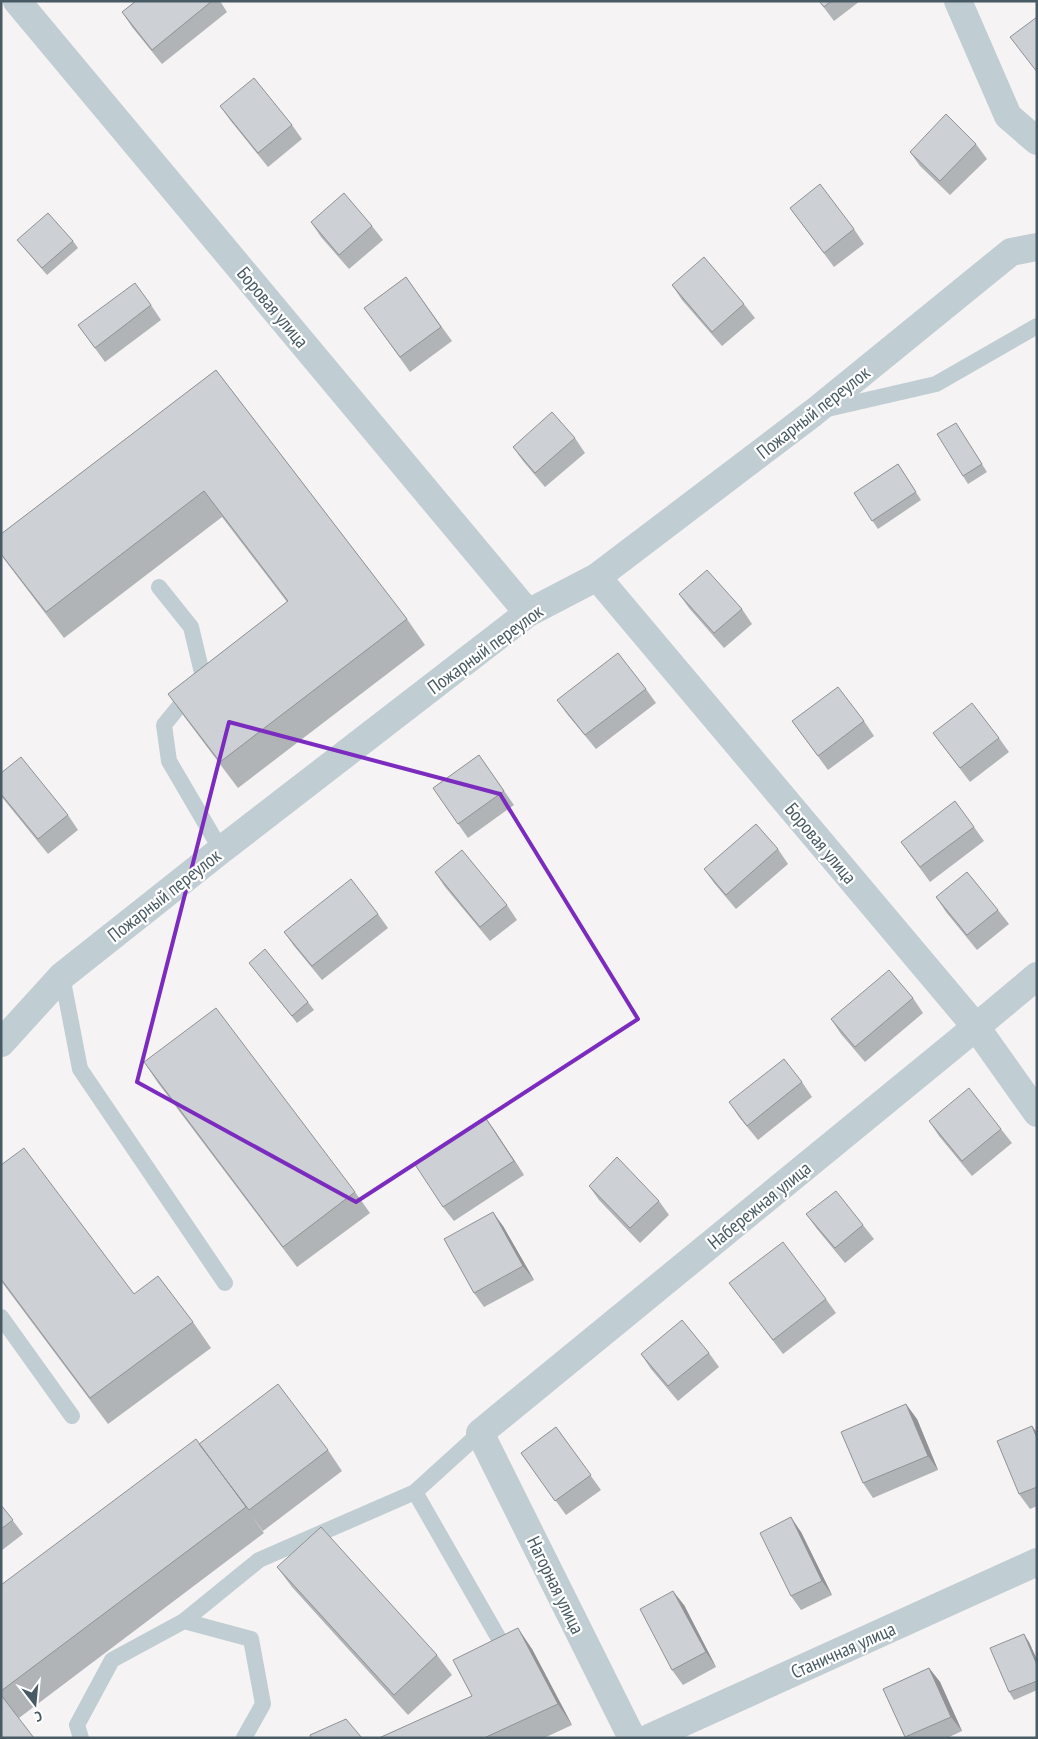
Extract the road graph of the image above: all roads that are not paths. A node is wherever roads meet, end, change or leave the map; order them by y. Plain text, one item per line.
1 (17, 1) edge
2 (958, 1) edge
3 (1037, 141) edge
4 (1037, 247) edge
5 (1037, 326) edge
6 (813, 413) junction
7 (597, 577) junction
8 (159, 587) dead end
9 (528, 613) junction
10 (221, 850) junction
11 (62, 976) junction
12 (1037, 976) edge
13 (976, 1027) junction
14 (1, 1043) edge
15 (1037, 1113) edge
16 (225, 1283) dead end
17 (1, 1317) edge
18 (72, 1416) dead end
19 (480, 1433) junction
20 (415, 1492) junction
21 (1037, 1562) edge
22 (184, 1621) junction
23 (502, 1644) edge
24 (81, 1738) edge
25 (244, 1738) edge
26 (632, 1738) edge
27 (649, 1738) edge

1 - 9 street, Боровая улица
2 - 3 street
4 - 6 street, Пожарный переулок
5 - 6 lane
6 - 7 street, Пожарный переулок
7 - 9 street, Пожарный переулок
7 - 13 street, Боровая улица
8 - 10 lane
9 - 10 street, Пожарный переулок
10 - 11 street, Пожарный переулок
11 - 14 street, Пожарный переулок
11 - 16 lane
12 - 13 street, Набережная улица
13 - 15 street, Боровая улица
13 - 19 street, Набережная улица
17 - 18 lane
19 - 20 lane
19 - 26 street, Нагорная улица
20 - 22 lane
20 - 23 lane
21 - 27 street, Станичная улица
22 - 24 lane
22 - 25 lane

